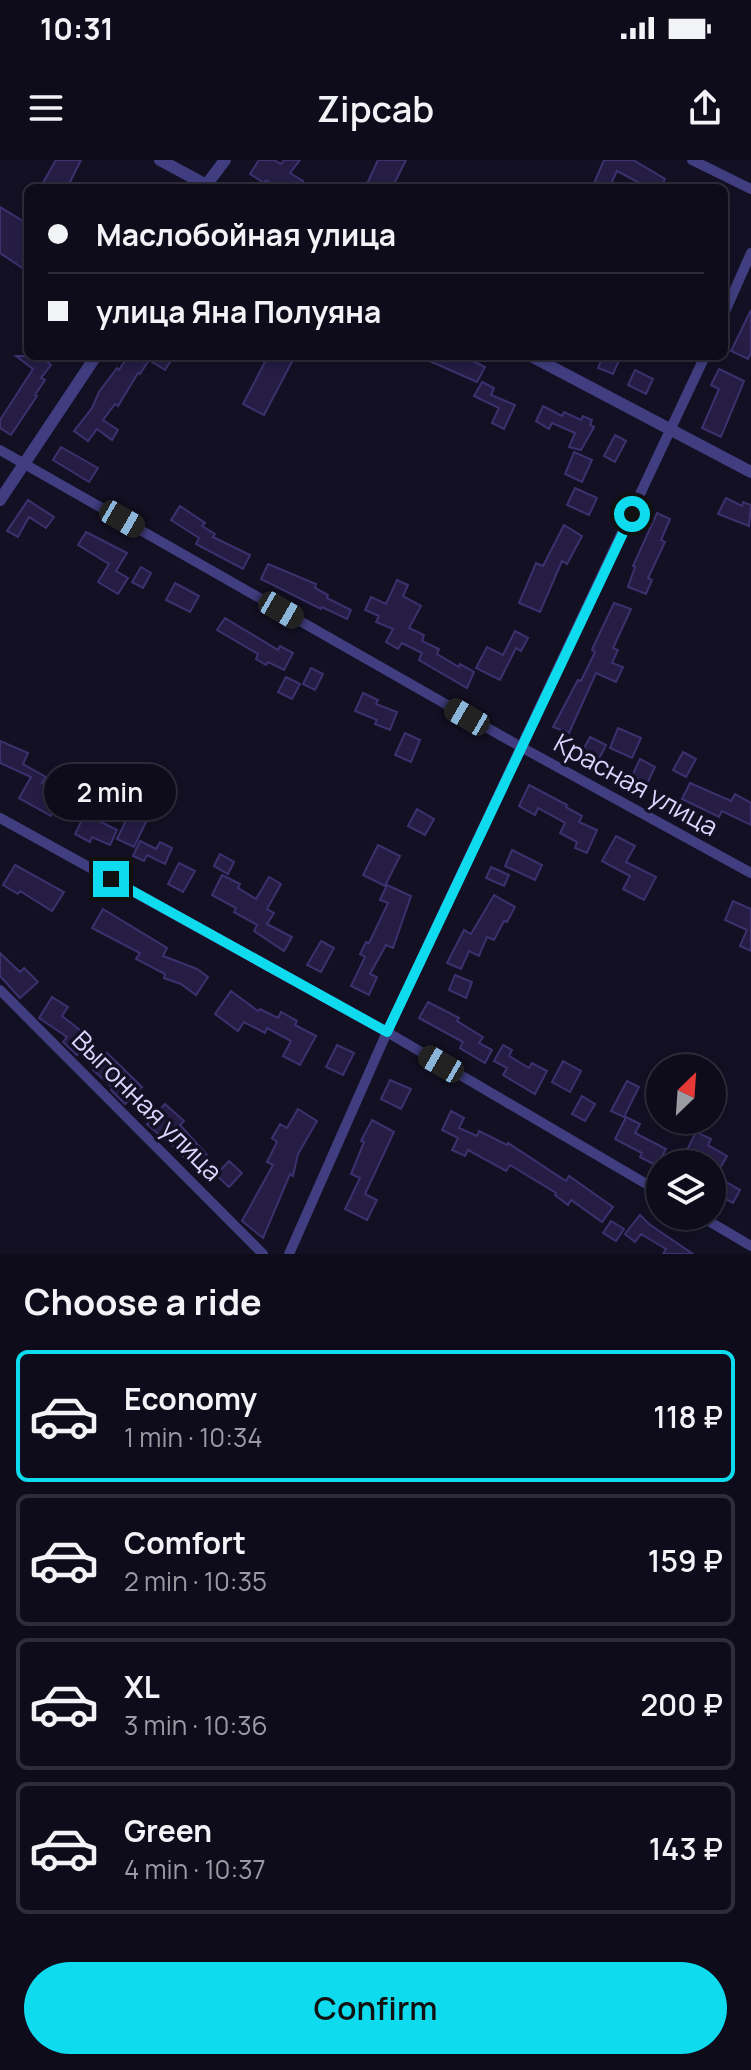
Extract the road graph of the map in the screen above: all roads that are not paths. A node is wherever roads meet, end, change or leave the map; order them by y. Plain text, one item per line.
1 (160, 160) edge
2 (225, 160) edge
3 (692, 160) edge
4 (202, 184) edge
5 (209, 184) edge
6 (751, 189) edge
7 (751, 253) edge
8 (728, 305) edge
9 (93, 360) edge
10 (539, 360) edge
11 (703, 360) edge
12 (672, 431) junction
13 (0, 450) edge
14 (24, 464) junction
15 (751, 472) edge
16 (0, 500) edge
17 (521, 747) junction
18 (0, 818) edge
19 (751, 873) edge
20 (0, 990) edge
21 (387, 1032) junction
22 (646, 1184) edge
23 (724, 1230) edge
24 (751, 1246) edge
25 (263, 1254) edge
26 (289, 1254) edge

1 - 4 street
2 - 5 street
3 - 6 street
7 - 8 street
9 - 14 street
10 - 12 street
11 - 12 street
12 - 15 street
12 - 17 street
13 - 14 street, Красная улица
14 - 16 street
14 - 17 street, Красная улица
17 - 19 street, Красная улица
17 - 21 street
18 - 21 street
20 - 25 street, Выгонная улица
21 - 22 street
21 - 26 street
23 - 24 street

